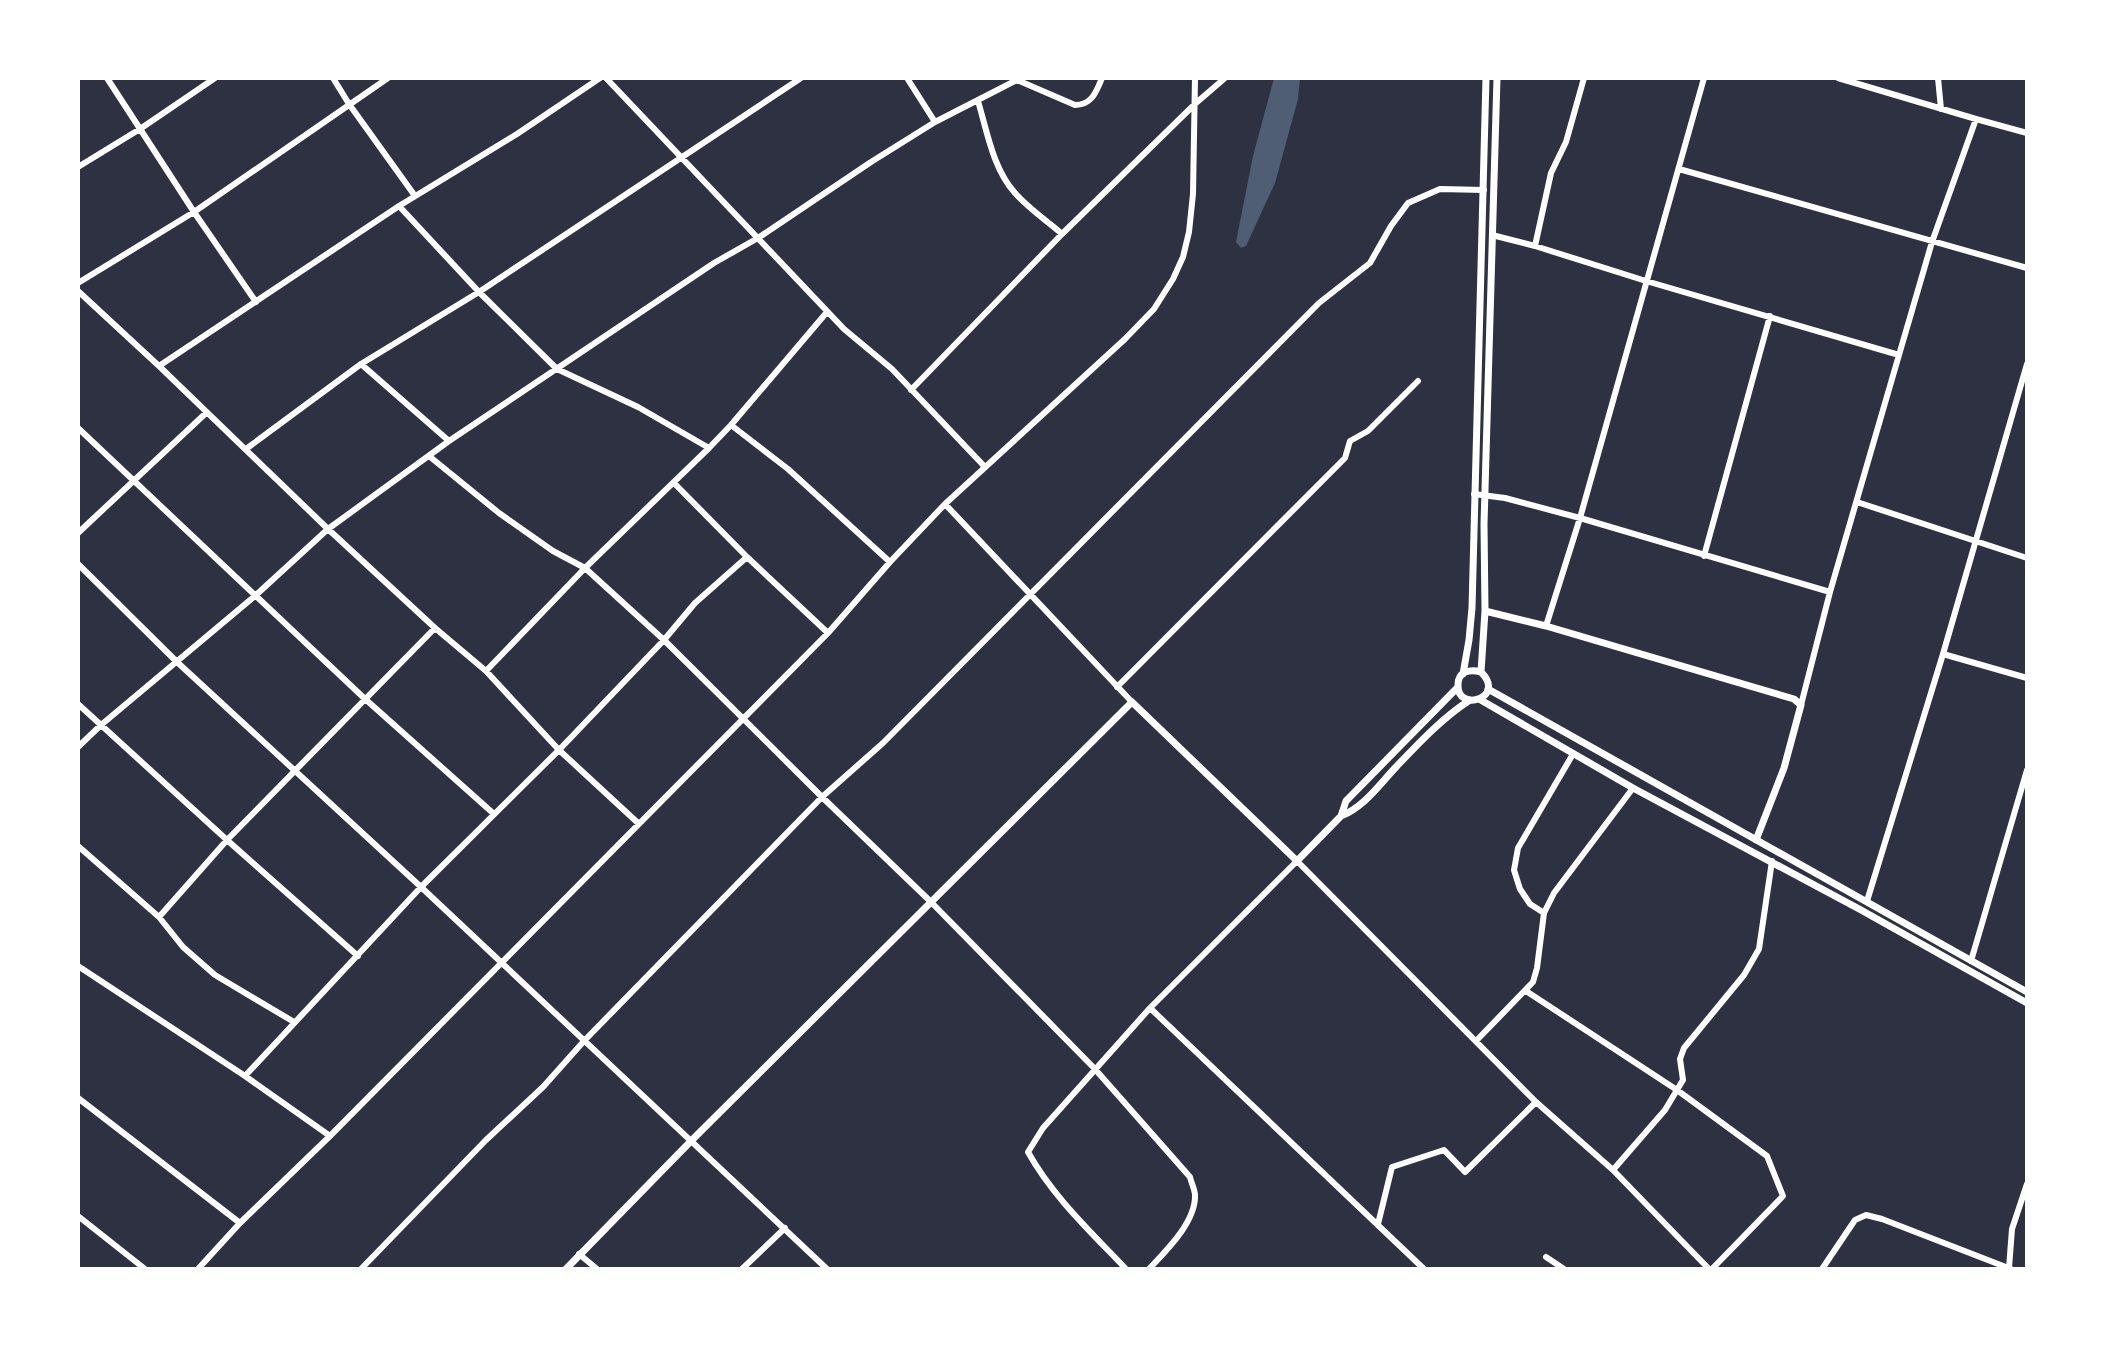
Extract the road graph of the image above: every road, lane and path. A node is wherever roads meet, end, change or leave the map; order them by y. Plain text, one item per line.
1 (107, 78) edge
2 (215, 78) edge
3 (333, 78) edge
4 (388, 78) edge
5 (603, 78) edge
6 (801, 78) edge
7 (907, 78) edge
8 (1102, 78) edge
9 (1195, 78) edge
10 (1225, 78) edge
11 (1486, 78) edge
12 (1497, 78) edge
13 (1584, 78) edge
14 (1704, 78) edge
15 (1838, 78) edge
16 (1938, 78) edge
17 (1017, 79) edge
18 (978, 101) junction
19 (1196, 103) junction
20 (349, 104) junction
21 (1941, 109) junction
22 (1976, 119) junction
23 (935, 122) junction
24 (140, 129) junction
25 (2027, 133) edge
26 (681, 159) junction
27 (78, 167) edge
28 (1679, 169) junction
29 (1484, 190) junction
30 (415, 196) junction
31 (399, 206) junction
32 (194, 212) junction
33 (1062, 234) junction
34 (1492, 235) junction
35 (758, 238) junction
36 (1932, 242) junction
37 (1535, 246) junction
38 (2027, 268) edge
39 (1646, 281) junction
40 (78, 283) edge
41 (78, 291) edge
42 (479, 292) junction
43 (256, 302) junction
44 (827, 312) junction
45 (1770, 316) junction
46 (1899, 355) junction
47 (361, 364) junction
48 (2027, 364) edge
49 (159, 366) junction
50 (557, 369) junction
51 (1418, 381) dead end
52 (911, 390) junction
53 (206, 413) junction
54 (731, 425) junction
55 (78, 428) edge
56 (449, 441) junction
57 (709, 448) junction
58 (246, 449) junction
59 (429, 456) junction
60 (985, 467) junction
61 (134, 481) junction
62 (674, 483) junction
63 (1474, 494) junction
64 (1486, 496) junction
65 (1857, 502) junction
66 (945, 504) junction
67 (1580, 518) junction
68 (328, 529) junction
69 (78, 533) edge
70 (1975, 542) junction
71 (1704, 556) junction
72 (747, 557) junction
73 (2027, 558) edge
74 (890, 562) junction
75 (78, 564) edge
76 (585, 568) junction
77 (1830, 592) junction
78 (1030, 594) junction
79 (256, 595) junction
80 (1485, 611) junction
81 (1546, 626) junction
82 (435, 628) junction
83 (828, 633) junction
84 (664, 640) junction
85 (1943, 654) junction
86 (177, 662) junction
87 (486, 671) junction
88 (1481, 672) junction
89 (1463, 674) junction
90 (2027, 678) edge
91 (1117, 687) junction
92 (1458, 687) junction
93 (1488, 689) junction
94 (364, 698) junction
95 (1479, 699) junction
96 (1470, 700) junction
97 (1132, 702) junction
98 (78, 704) edge
99 (1801, 705) junction
100 (742, 718) junction
101 (101, 725) junction
102 (78, 747) edge
103 (559, 750) junction
104 (1573, 754) junction
105 (2027, 770) edge
106 (296, 771) junction
107 (1633, 788) junction
108 (822, 797) junction
109 (494, 814) junction
110 (1341, 816) junction
111 (638, 823) junction
112 (227, 840) junction
113 (1756, 840) junction
114 (78, 846) edge
115 (1297, 861) junction
116 (1772, 861) junction
117 (421, 887) junction
118 (930, 901) junction
119 (1867, 901) junction
120 (1544, 913) junction
121 (159, 917) junction
122 (358, 956) junction
123 (1971, 961) junction
124 (500, 963) junction
125 (78, 966) edge
126 (85, 972) junction
127 (78, 980) edge
128 (1526, 991) junction
129 (2027, 992) edge
130 (2027, 1003) edge
131 (1150, 1008) junction
132 (294, 1022) junction
133 (584, 1041) junction
134 (1476, 1041) junction
135 (1094, 1068) junction
136 (245, 1076) junction
137 (1677, 1090) junction
138 (78, 1098) edge
139 (1536, 1102) junction
140 (330, 1136) junction
141 (690, 1142) junction
142 (1613, 1170) junction
143 (2027, 1184) edge
144 (78, 1216) edge
145 (240, 1223) junction
146 (1378, 1224) junction
147 (785, 1228) junction
148 (579, 1254) junction
149 (1546, 1257) dead end
150 (2010, 1268) edge
151 (145, 1269) edge
152 (199, 1269) edge
153 (361, 1269) edge
154 (566, 1269) edge
155 (597, 1269) edge
156 (742, 1269) edge
157 (827, 1269) edge
158 (1126, 1269) edge
159 (1149, 1269) edge
160 (1424, 1269) edge
161 (1564, 1269) edge
162 (1710, 1269) edge
163 (1822, 1269) edge

1 - 24 street
2 - 24 street
3 - 20 street
4 - 20 street
5 - 26 street
5 - 30 street
6 - 26 street
7 - 23 street
8 - 17 street
9 - 19 street
10 - 19 street
11 - 29 street
12 - 34 street
13 - 37 street
14 - 28 street
15 - 21 street
16 - 21 street
17 - 18 street
18 - 23 street
18 - 33 street
19 - 33 street
19 - 60 street
20 - 30 street
20 - 32 street
21 - 22 street
22 - 25 street
22 - 36 street
23 - 35 street
24 - 27 street
24 - 32 street
26 - 35 street
26 - 42 street
28 - 36 street
28 - 39 street
29 - 63 street
29 - 78 street
30 - 31 street
31 - 42 street
31 - 43 street
32 - 40 street
32 - 43 street
33 - 52 street
34 - 37 street
34 - 64 street
35 - 44 street
35 - 50 street
36 - 38 street
36 - 46 street
37 - 39 street
39 - 45 street
39 - 67 street
41 - 49 street
42 - 47 street
42 - 50 street
43 - 49 street
44 - 52 street
44 - 54 street
45 - 46 street
45 - 71 street
46 - 65 street
47 - 56 street
47 - 58 street
48 - 70 street
49 - 53 street
50 - 56 street
50 - 57 street
51 - 91 street
52 - 60 street
53 - 58 street
53 - 61 street
54 - 57 street
54 - 74 street
55 - 61 street
56 - 59 street
57 - 62 street
58 - 68 street
59 - 68 street
59 - 76 street
60 - 66 street
61 - 69 street
61 - 79 street
62 - 72 street
62 - 76 street
63 - 64 street
63 - 89 street
64 - 67 street
64 - 80 street
65 - 70 street
65 - 77 street
66 - 74 street
66 - 78 street
67 - 71 street
67 - 81 street
68 - 79 street
68 - 82 street
70 - 73 street
70 - 85 street
71 - 77 street
72 - 83 street
72 - 84 street
74 - 83 street
75 - 86 street
76 - 84 street
76 - 87 street
77 - 99 street
78 - 91 street
78 - 108 street
79 - 86 street
79 - 94 street
80 - 81 street
80 - 88 street
81 - 99 street
82 - 87 street
82 - 94 street
83 - 100 street
84 - 100 street
84 - 103 street
85 - 90 street
85 - 119 street
86 - 101 street
86 - 106 street
87 - 103 street
88 - 89 street
88 - 93 street
89 - 92 street
91 - 97 street
92 - 96 street
92 - 110 street
93 - 95 street
93 - 113 street
94 - 106 street
94 - 109 street
95 - 96 street
95 - 104 street
96 - 110 street
97 - 115 street
97 - 118 street
98 - 101 street
99 - 113 street
100 - 108 street
100 - 111 street
101 - 102 street
101 - 112 street
103 - 109 street
103 - 111 street
104 - 107 street
104 - 120 street
105 - 123 street
106 - 112 street
106 - 117 street
107 - 116 street
107 - 120 street
108 - 118 street
108 - 133 street
109 - 117 street
110 - 115 street
111 - 124 street
112 - 121 street
112 - 122 street
113 - 119 street
114 - 121 street
115 - 131 street
115 - 134 street
116 - 130 street
116 - 137 street
117 - 122 street
117 - 124 street
118 - 135 street
118 - 141 street
119 - 123 street
120 - 128 street
121 - 132 street
122 - 132 street
123 - 129 street
124 - 133 street
124 - 140 street
125 - 126 street
126 - 127 street
126 - 136 street
128 - 134 street
128 - 137 street
131 - 135 street
131 - 146 street
132 - 136 street
133 - 141 street
133 - 153 street
134 - 139 street
135 - 158 street
135 - 159 street
136 - 140 street
137 - 142 street
137 - 162 street
138 - 145 street
139 - 142 street
139 - 146 street
140 - 145 street
141 - 147 street
141 - 148 street
142 - 162 street
143 - 150 street
144 - 151 street
145 - 152 street
146 - 160 street
147 - 156 street
147 - 157 street
148 - 154 street
148 - 155 street
149 - 161 street
150 - 163 street

